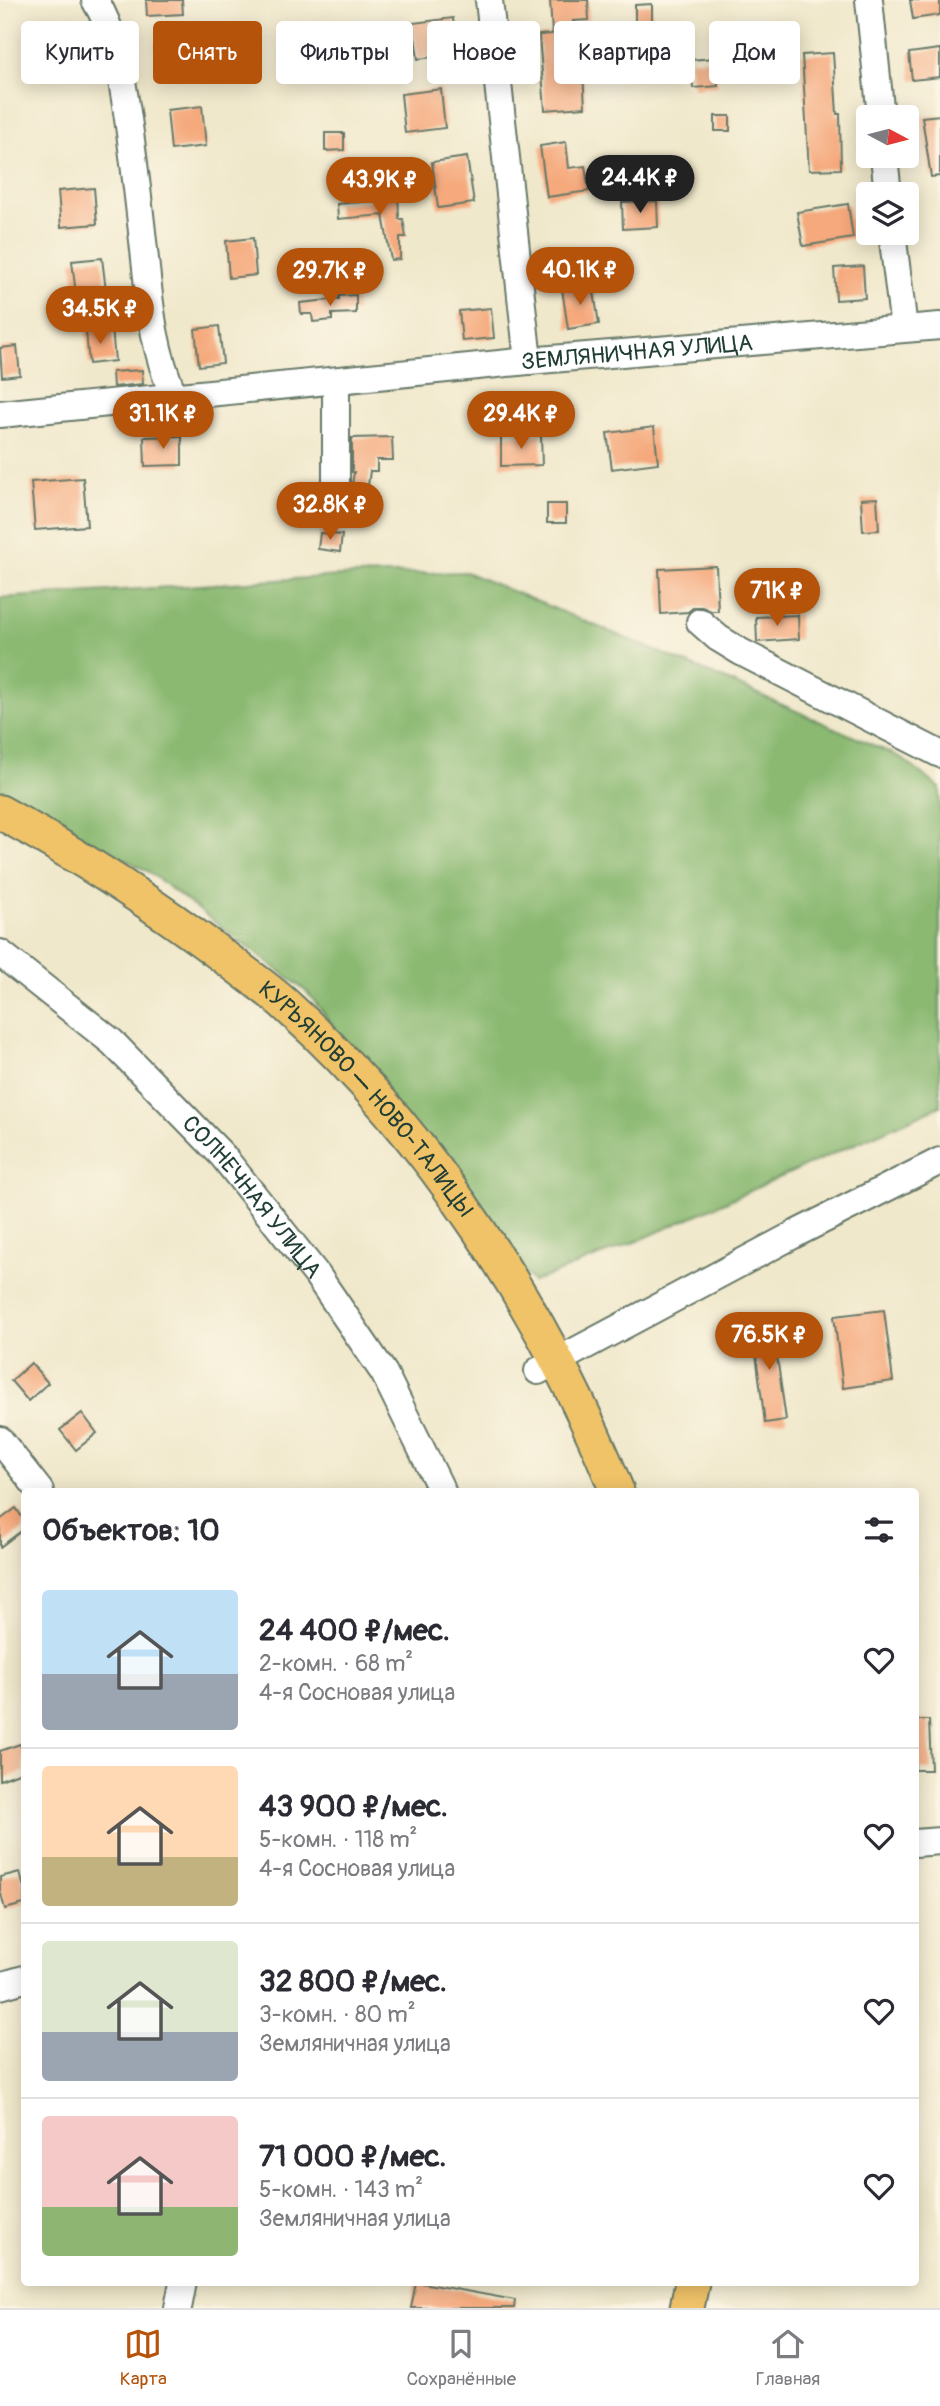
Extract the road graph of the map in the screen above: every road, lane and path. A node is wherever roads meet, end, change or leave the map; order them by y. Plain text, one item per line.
1 (95, 0) edge
2 (489, 0) edge
3 (869, 0) edge
4 (880, 105) edge
5 (894, 245) edge
6 (940, 326) edge
7 (904, 328) junction
8 (528, 361) junction
9 (336, 382) junction
10 (174, 396) junction
11 (0, 414) edge
12 (336, 496) dead end
13 (700, 622) dead end
14 (940, 754) edge
15 (0, 812) edge
16 (0, 836) edge
17 (0, 953) edge
18 (940, 1161) edge
19 (548, 1366) junction
20 (0, 1440) edge
21 (38, 1488) edge
22 (441, 1488) edge
23 (594, 1488) edge
24 (615, 1488) edge
25 (940, 1841) edge
26 (919, 1843) edge
27 (21, 1980) edge
28 (0, 1986) edge
29 (182, 2286) edge
30 (668, 2286) edge
31 (691, 2286) edge
32 (178, 2308) edge
33 (665, 2308) edge
34 (687, 2308) edge

1 - 10 street
2 - 8 street
3 - 4 street
5 - 7 street
6 - 7 street, ЗЕМЛЯНИЧНАЯ УЛИЦА
7 - 8 street, ЗЕМЛЯНИЧНАЯ УЛИЦА
8 - 9 street, ЗЕМЛЯНИЧНАЯ УЛИЦА
9 - 10 street, ЗЕМЛЯНИЧНАЯ УЛИЦА
9 - 12 street
10 - 11 street, ЗЕМЛЯНИЧНАЯ УЛИЦА
13 - 14 street
15 - 19 main road, КУРЬЯНОВО — НОВО-ТАЛИЦЫ
16 - 19 main road, КУРЬЯНОВО — НОВО-ТАЛИЦЫ
17 - 22 street, СОЛНЕЧНАЯ УЛИЦА
18 - 19 street
19 - 23 main road, КУРЬЯНОВО — НОВО-ТАЛИЦЫ
19 - 24 main road, КУРЬЯНОВО — НОВО-ТАЛИЦЫ
20 - 21 street
25 - 26 street
27 - 28 street
29 - 32 street
30 - 33 main road
31 - 34 main road

